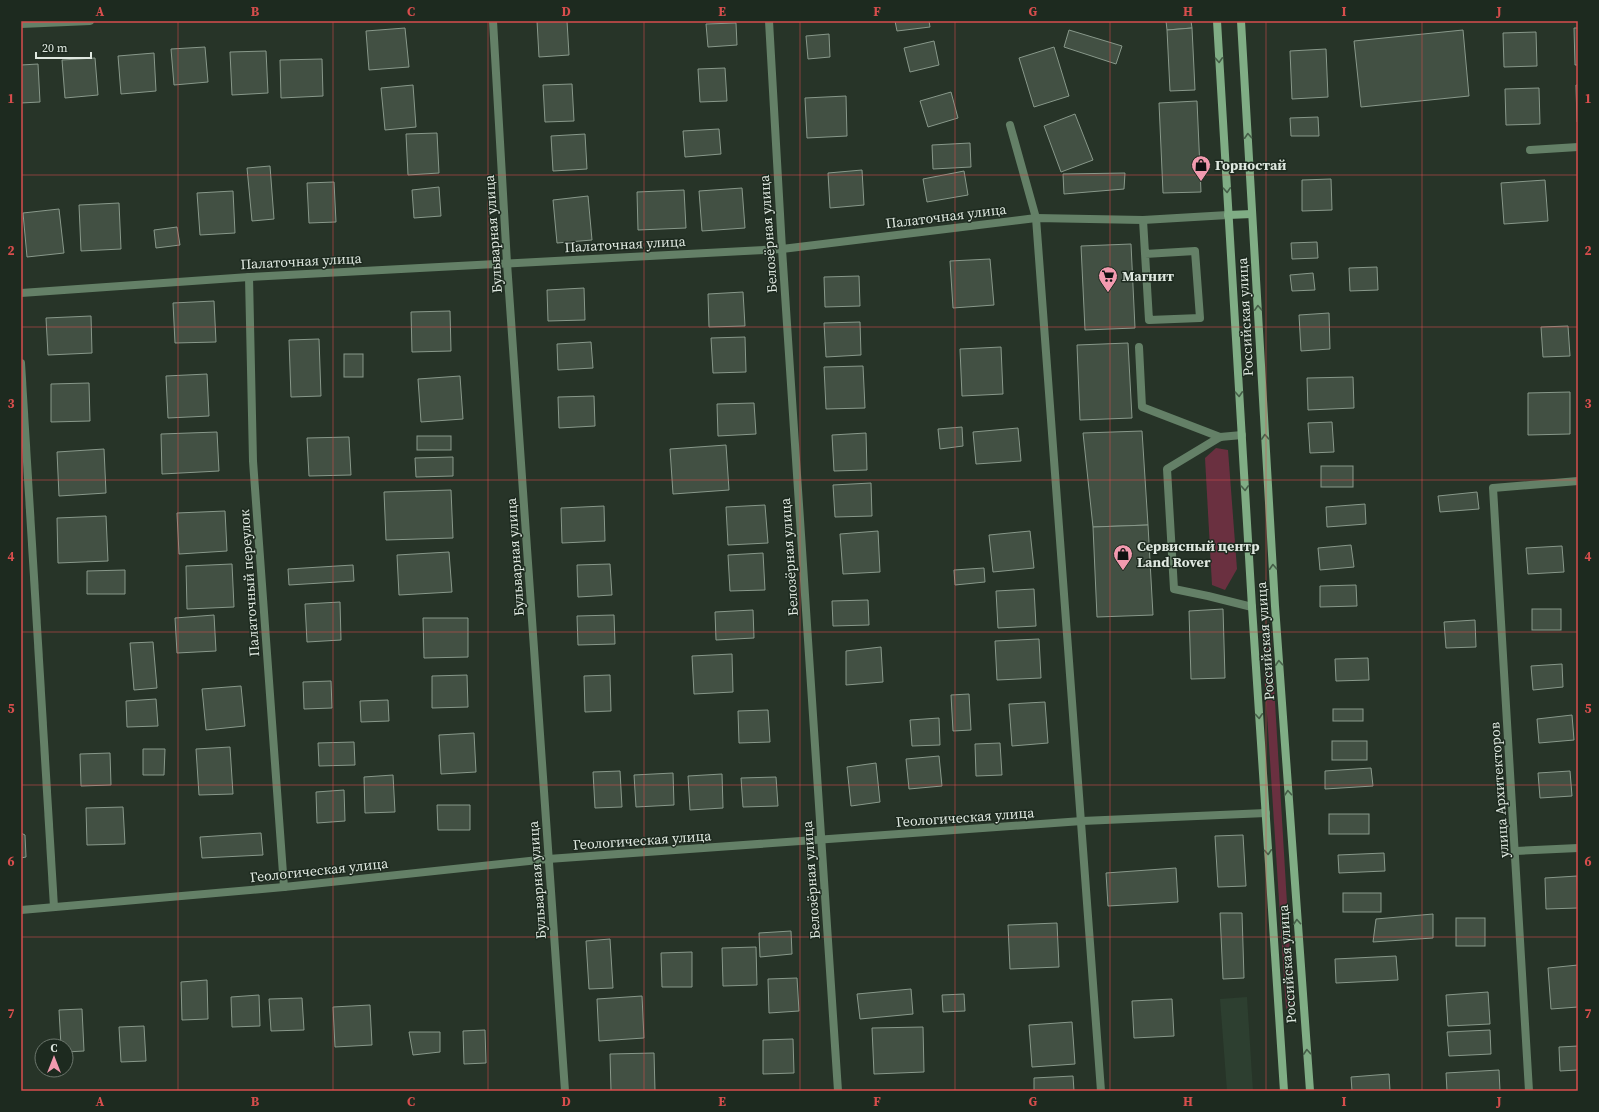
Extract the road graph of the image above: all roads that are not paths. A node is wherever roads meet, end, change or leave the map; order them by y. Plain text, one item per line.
1 (90, 21) edge
2 (493, 21) edge
3 (768, 21) edge
4 (1217, 21) edge
5 (1240, 21) edge
6 (21, 24) edge
7 (1010, 125) dead end
8 (1578, 147) edge
9 (1530, 150) dead end
10 (1252, 214) junction
11 (1228, 215) junction
12 (1036, 218) junction
13 (1143, 220) junction
14 (782, 250) junction
15 (1145, 254) junction
16 (508, 263) junction
17 (248, 277) junction
18 (21, 293) edge
19 (1139, 347) dead end
20 (21, 364) edge
21 (1242, 435) junction
22 (1220, 437) junction
23 (1578, 481) edge
24 (1252, 607) junction
25 (1266, 813) junction
26 (1082, 821) junction
27 (821, 840) junction
28 (1578, 848) edge
29 (1516, 851) junction
30 (548, 859) junction
31 (284, 887) junction
32 (54, 907) junction
33 (21, 910) edge
34 (565, 1091) edge
35 (838, 1091) edge
36 (1101, 1091) edge
37 (1284, 1091) edge
38 (1310, 1091) edge
39 (1529, 1091) edge

1 - 6 street
2 - 16 street, Бульварная улица
3 - 14 street, Белозёрная улица
4 -> 11 main road, Российская улица
10 -> 5 main road, Российская улица
7 - 12 street
8 - 9 street
10 - 11 main road
38 -> 10 main road, Российская улица
11 - 13 street, Палаточная улица
11 -> 21 main road, Российская улица
12 - 13 street, Палаточная улица
12 - 14 street, Палаточная улица
12 - 26 street
13 - 15 street
14 - 16 street, Палаточная улица
14 - 27 street, Белозёрная улица
15 - 15 street
16 - 17 street, Палаточная улица
16 - 30 street, Бульварная улица
17 - 18 street, Палаточная улица
17 - 31 street, Палаточный переулок
19 - 22 street
20 - 32 street
21 - 22 street
21 -> 24 main road, Российская улица
22 - 24 street
23 - 29 street, улица Архитекторов
24 -> 25 main road, Российская улица
25 - 26 street, Геологическая улица
25 -> 37 main road, Российская улица
26 - 27 street, Геологическая улица
26 - 36 street
27 - 30 street, Геологическая улица
27 - 35 street, Белозёрная улица
28 - 29 street
29 - 39 street, улица Архитекторов
30 - 31 street, Геологическая улица
30 - 34 street, Бульварная улица
31 - 32 street, Геологическая улица
32 - 33 street, Геологическая улица

